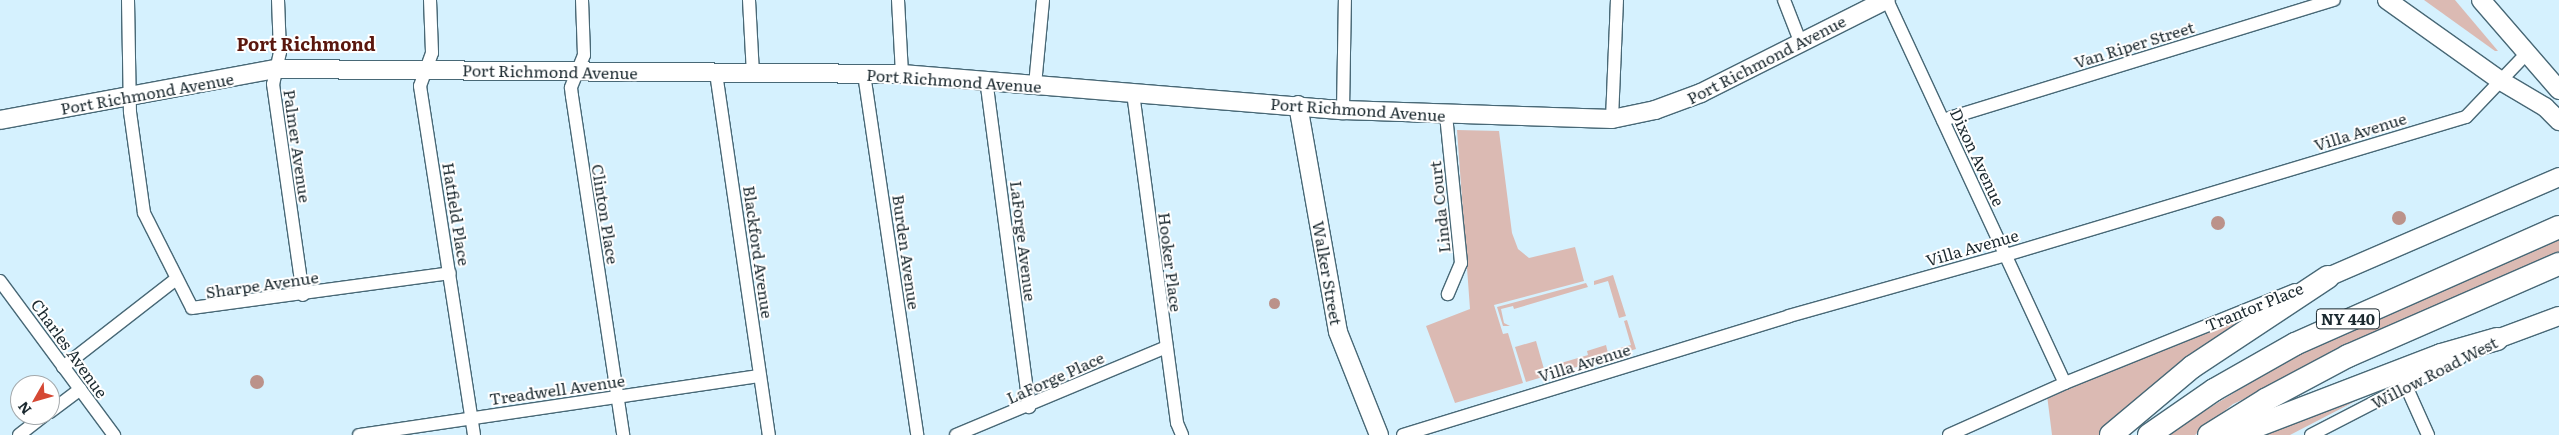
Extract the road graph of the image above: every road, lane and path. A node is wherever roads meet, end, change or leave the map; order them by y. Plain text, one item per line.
1 (128, 0) edge
2 (278, 0) edge
3 (430, 0) edge
4 (582, 0) edge
5 (750, 0) edge
6 (898, 0) edge
7 (1043, 0) edge
8 (1345, 0) edge
9 (1617, 0) edge
10 (1784, 0) edge
11 (1886, 0) edge
12 (2334, 0) edge
13 (2387, 0) edge
14 (2481, 0) edge
15 (1800, 41) junction
16 (2527, 53) junction
17 (276, 69) junction
18 (426, 70) junction
19 (578, 72) junction
20 (716, 73) junction
21 (753, 73) junction
22 (864, 74) junction
23 (902, 74) junction
24 (986, 80) junction
25 (2501, 81) junction
26 (1035, 85) junction
27 (2559, 90) edge
28 (1133, 93) junction
29 (130, 96) junction
30 (1298, 105) junction
31 (1343, 110) junction
32 (1446, 115) junction
33 (1612, 119) junction
34 (0, 120) edge
35 (1943, 120) junction
36 (2559, 121) edge
37 (2559, 165) edge
38 (2555, 179) edge
39 (2559, 227) edge
40 (2006, 255) junction
41 (2559, 264) edge
42 (450, 273) junction
43 (2328, 277) junction
44 (176, 279) junction
45 (0, 281) edge
46 (1448, 294) dead end
47 (303, 296) junction
48 (2559, 316) edge
49 (2497, 339) junction
50 (1166, 347) junction
51 (63, 367) junction
52 (760, 376) junction
53 (2065, 383) junction
54 (2406, 386) junction
55 (80, 389) junction
56 (617, 397) junction
57 (60, 404) edge
58 (1030, 407) junction
59 (472, 418) junction
60 (32, 425) edge
61 (19, 435) edge
62 (114, 435) edge
63 (359, 435) edge
64 (474, 435) edge
65 (623, 435) edge
66 (769, 435) edge
67 (917, 435) edge
68 (956, 435) edge
69 (1182, 435) edge
70 (1379, 435) edge
71 (1403, 435) edge
72 (1949, 435) edge
73 (2111, 435) edge
74 (2149, 435) edge
75 (2210, 435) edge
76 (2233, 435) edge
77 (2311, 435) edge
78 (2428, 435) edge

1 - 29 street
2 - 17 street, Palmer Avenue
3 - 18 street, Hatfield Place
4 - 19 street, Clinton Place
5 - 21 street
6 - 23 street
7 - 26 street
8 - 31 street
9 - 33 street
10 - 15 street
11 - 15 street, Port Richmond Avenue
11 - 35 street, Dixon Avenue
12 - 35 street, Van Riper Street
13 - 25 street
14 - 16 street
15 - 33 street, Port Richmond Avenue
16 - 25 street, Villa Avenue
16 - 27 street
17 - 18 street, Port Richmond Avenue
17 - 29 street, Port Richmond Avenue
17 - 47 street, Palmer Avenue
18 - 19 street, Port Richmond Avenue
18 - 42 street, Hatfield Place
19 - 20 street, Port Richmond Avenue
19 - 56 street, Clinton Place
20 - 21 street, Port Richmond Avenue
20 - 52 street, Blackford Avenue
21 - 22 street, Port Richmond Avenue
22 - 23 street, Port Richmond Avenue
22 - 67 street, Burden Avenue
23 - 24 street, Port Richmond Avenue
24 - 26 street, Port Richmond Avenue
24 - 58 street, LaForge Avenue
25 - 36 street
25 - 40 street, Villa Avenue
26 - 28 street, Port Richmond Avenue
28 - 30 street, Port Richmond Avenue
28 - 50 street, Hooker Place
29 - 34 street, Port Richmond Avenue
29 - 44 street
30 - 31 street, Port Richmond Avenue
30 - 70 street, Walker Street
31 - 32 street, Port Richmond Avenue
32 - 33 street, Port Richmond Avenue
32 - 46 street, Linda Court
35 - 40 street, Dixon Avenue
37 - 38 street
38 - 43 street, Trantor Place
39 - 74 highway, NY 440
40 - 53 street, Dixon Avenue
40 - 71 street, Villa Avenue
41 - 75 highway, NY 440
42 - 47 street, Sharpe Avenue
42 - 59 street, Hatfield Place
43 - 53 street, Trantor Place
43 - 73 highway
44 - 47 street, Sharpe Avenue
44 - 51 street
45 - 51 street, Charles Avenue
48 - 49 street, Willow Road West
49 - 54 street, Willow Road West
49 - 76 highway
50 - 58 street, LaForge Place
50 - 69 street, Hooker Place
51 - 55 street, Charles Avenue
52 - 56 street, Treadwell Avenue
52 - 66 street, Blackford Avenue
53 - 72 street, Trantor Place
54 - 77 street, Willow Road West
54 - 78 street
55 - 57 street
55 - 62 street, Charles Avenue
56 - 59 street, Treadwell Avenue
56 - 65 street, Clinton Place
58 - 68 street, LaForge Place
59 - 63 street, Treadwell Avenue
59 - 64 street, Hatfield Place
60 - 61 street

